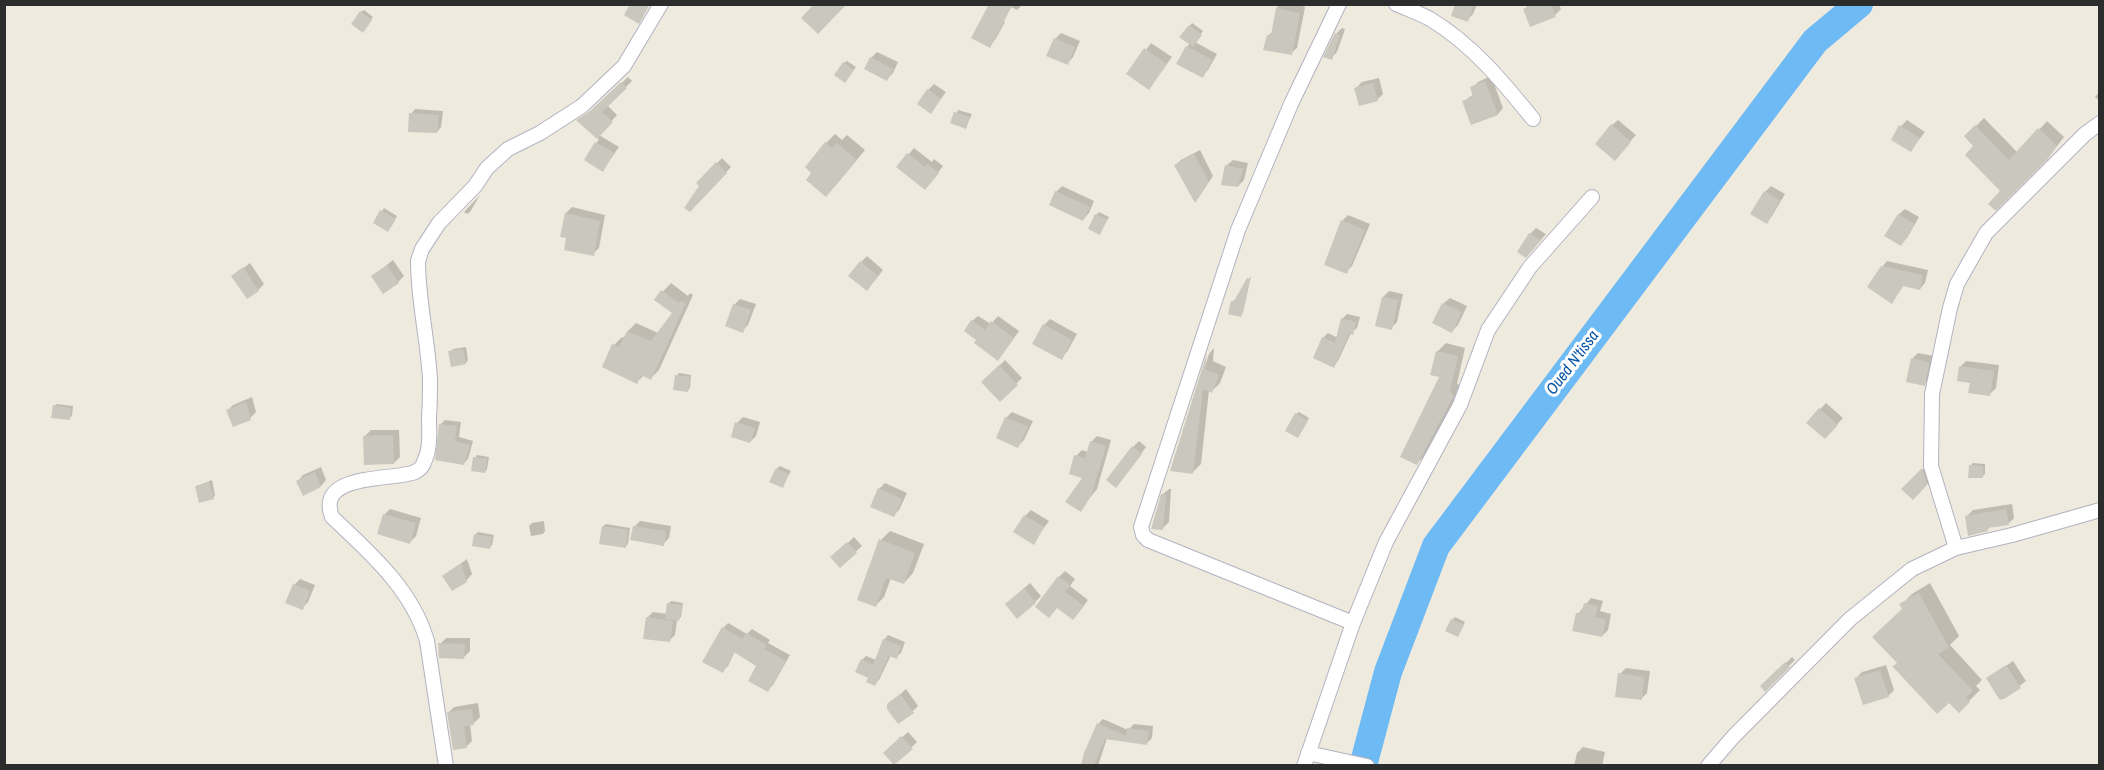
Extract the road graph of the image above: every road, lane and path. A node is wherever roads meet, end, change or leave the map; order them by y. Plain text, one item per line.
1 (662, 4) edge
2 (1339, 4) edge
3 (1396, 4) edge
4 (1533, 119) dead end
5 (2100, 123) edge
6 (1592, 197) dead end
7 (2100, 510) edge
8 (1956, 549) junction
9 (1353, 623) junction
10 (1306, 759) edge
11 (446, 765) edge
12 (1367, 765) edge
13 (1708, 765) edge

1 - 11 street
2 - 9 street
3 - 4 street
5 - 8 street
6 - 9 street
7 - 8 street
8 - 13 street
9 - 10 street
10 - 12 street

